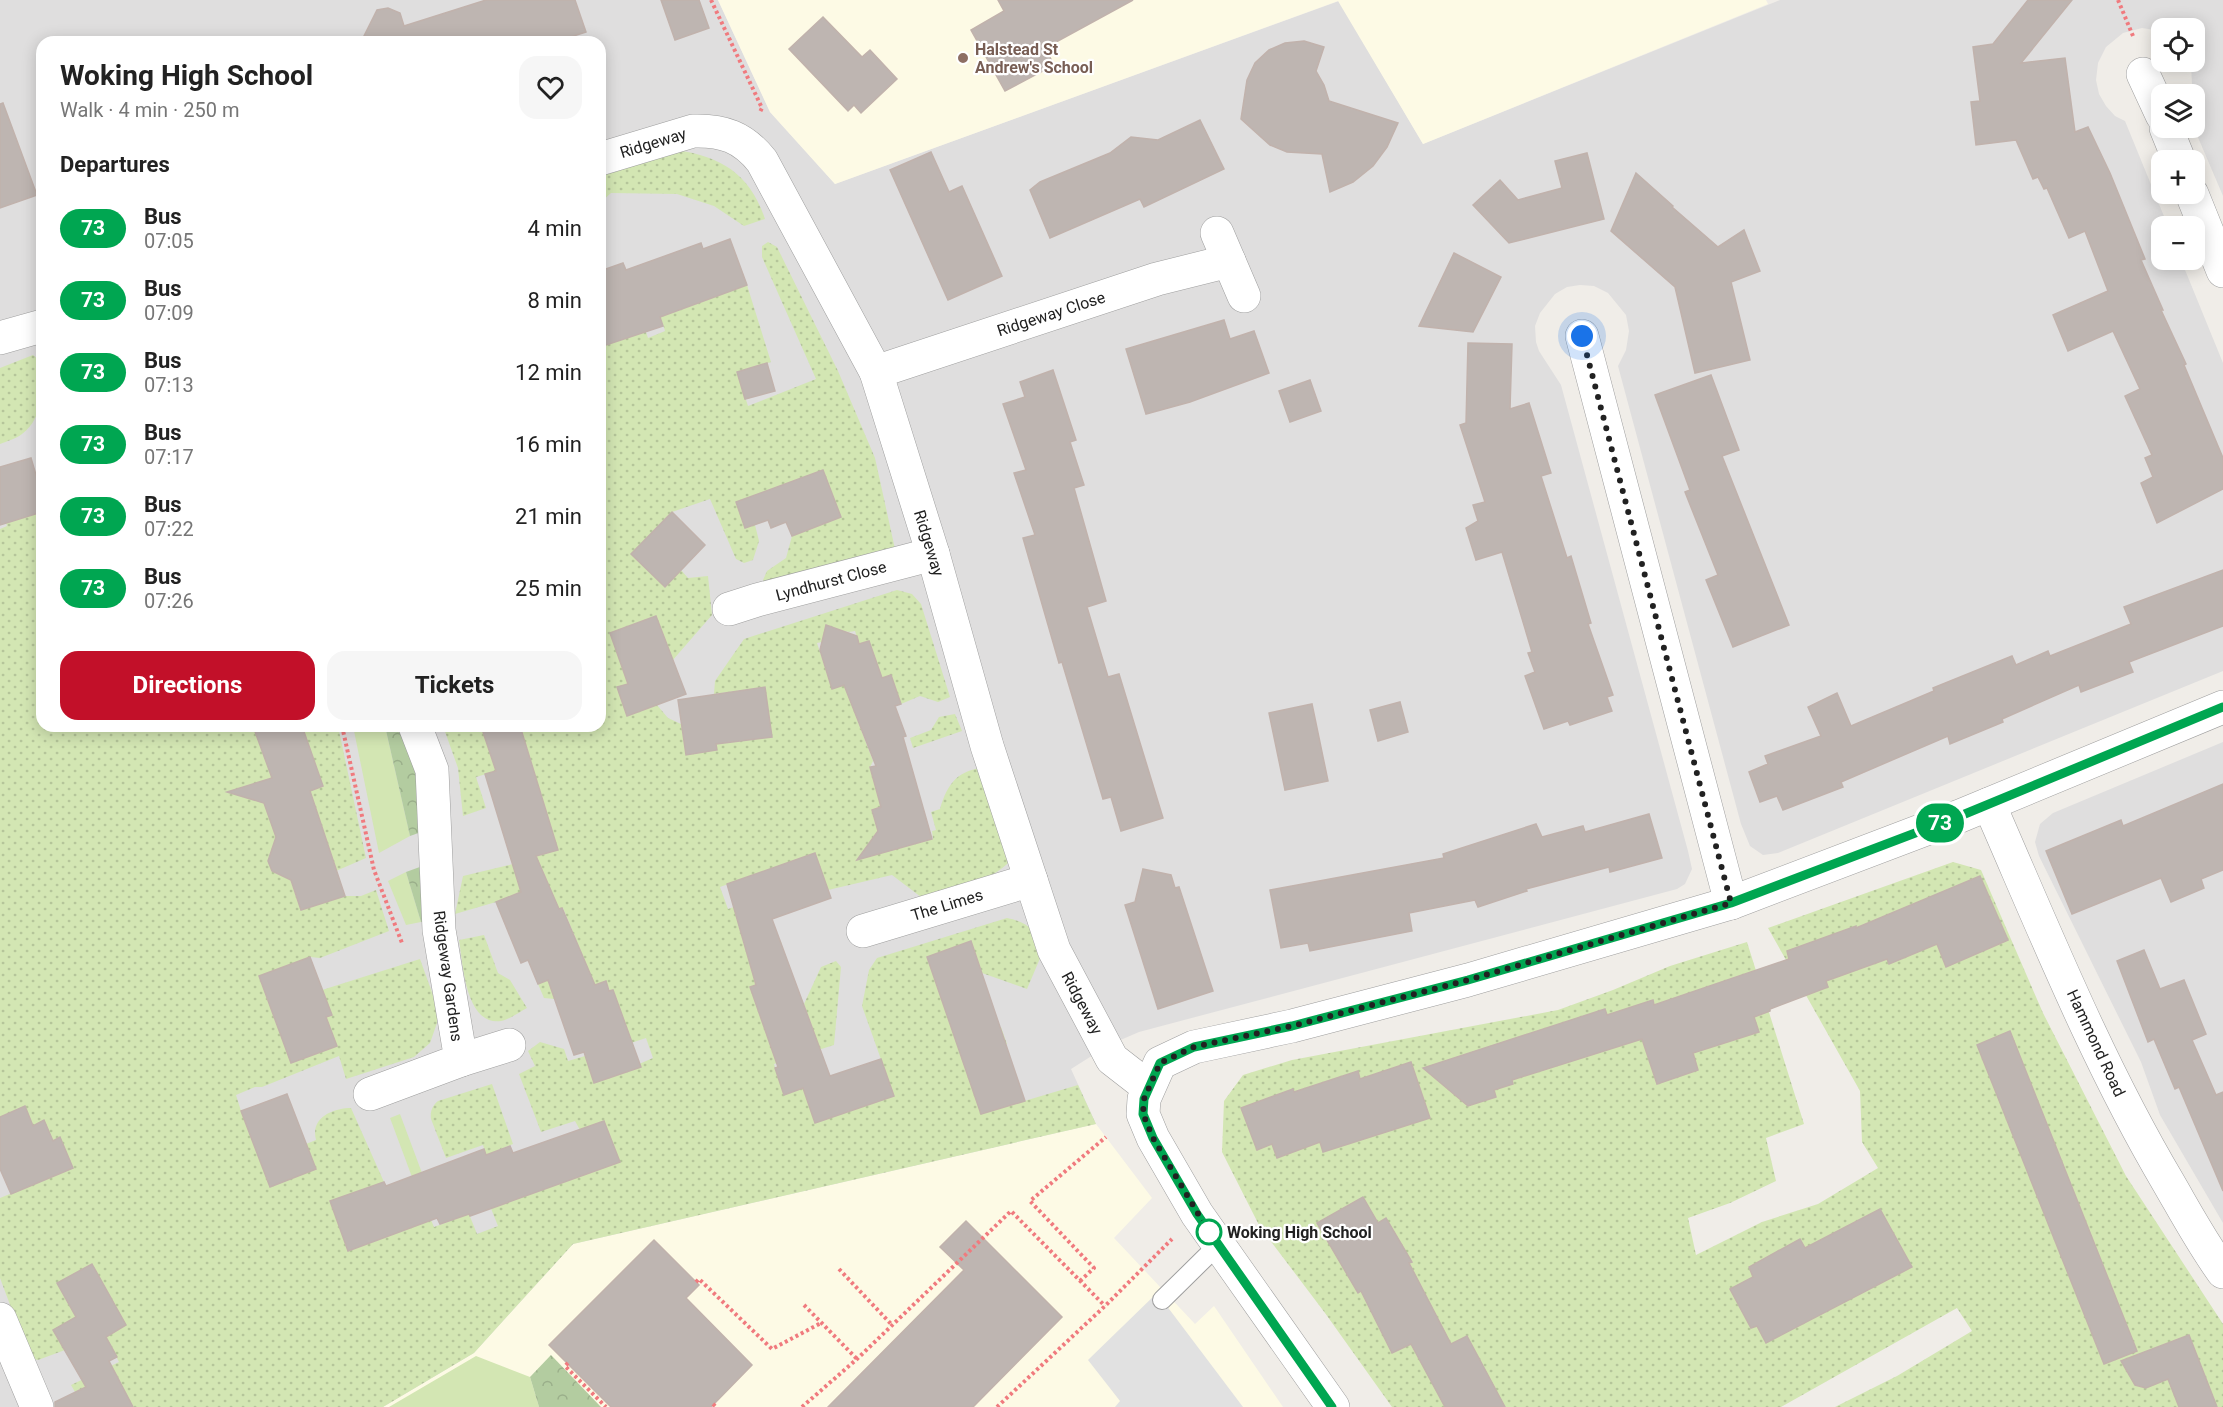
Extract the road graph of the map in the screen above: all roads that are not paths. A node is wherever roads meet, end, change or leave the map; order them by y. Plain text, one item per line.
1 (2143, 74) dead end
2 (2151, 91) edge
3 (606, 157) edge
4 (2196, 204) edge
5 (2223, 271) edge
6 (1244, 296) dead end
7 (36, 328) edge
8 (1582, 336) dead end
9 (0, 338) edge
10 (876, 372) junction
11 (933, 554) junction
12 (729, 609) dead end
13 (2223, 707) edge
14 (417, 732) edge
15 (1989, 804) junction
16 (1031, 880) junction
17 (1731, 903) junction
18 (863, 931) dead end
19 (509, 1045) dead end
20 (460, 1060) junction
21 (1148, 1087) junction
22 (370, 1094) dead end
23 (1218, 1245) junction
24 (2223, 1272) edge
25 (1162, 1300) dead end
26 (0, 1319) edge
27 (37, 1407) edge
28 (1333, 1407) edge

1 - 2 street
3 - 10 street, Ridgeway
4 - 5 street
6 - 10 street, Ridgeway Close
7 - 9 street
8 - 17 street
10 - 11 street, Ridgeway
11 - 12 street, Lyndhurst Close
11 - 16 street, Ridgeway
13 - 15 street
14 - 20 street, Ridgeway Gardens
15 - 17 street
15 - 24 street, Hammond Road
16 - 18 street, The Limes
16 - 21 street, Ridgeway
17 - 21 street
19 - 20 street
20 - 22 street, Ridgeway Gardens
21 - 23 street
23 - 25 lane
23 - 28 street
26 - 27 street

